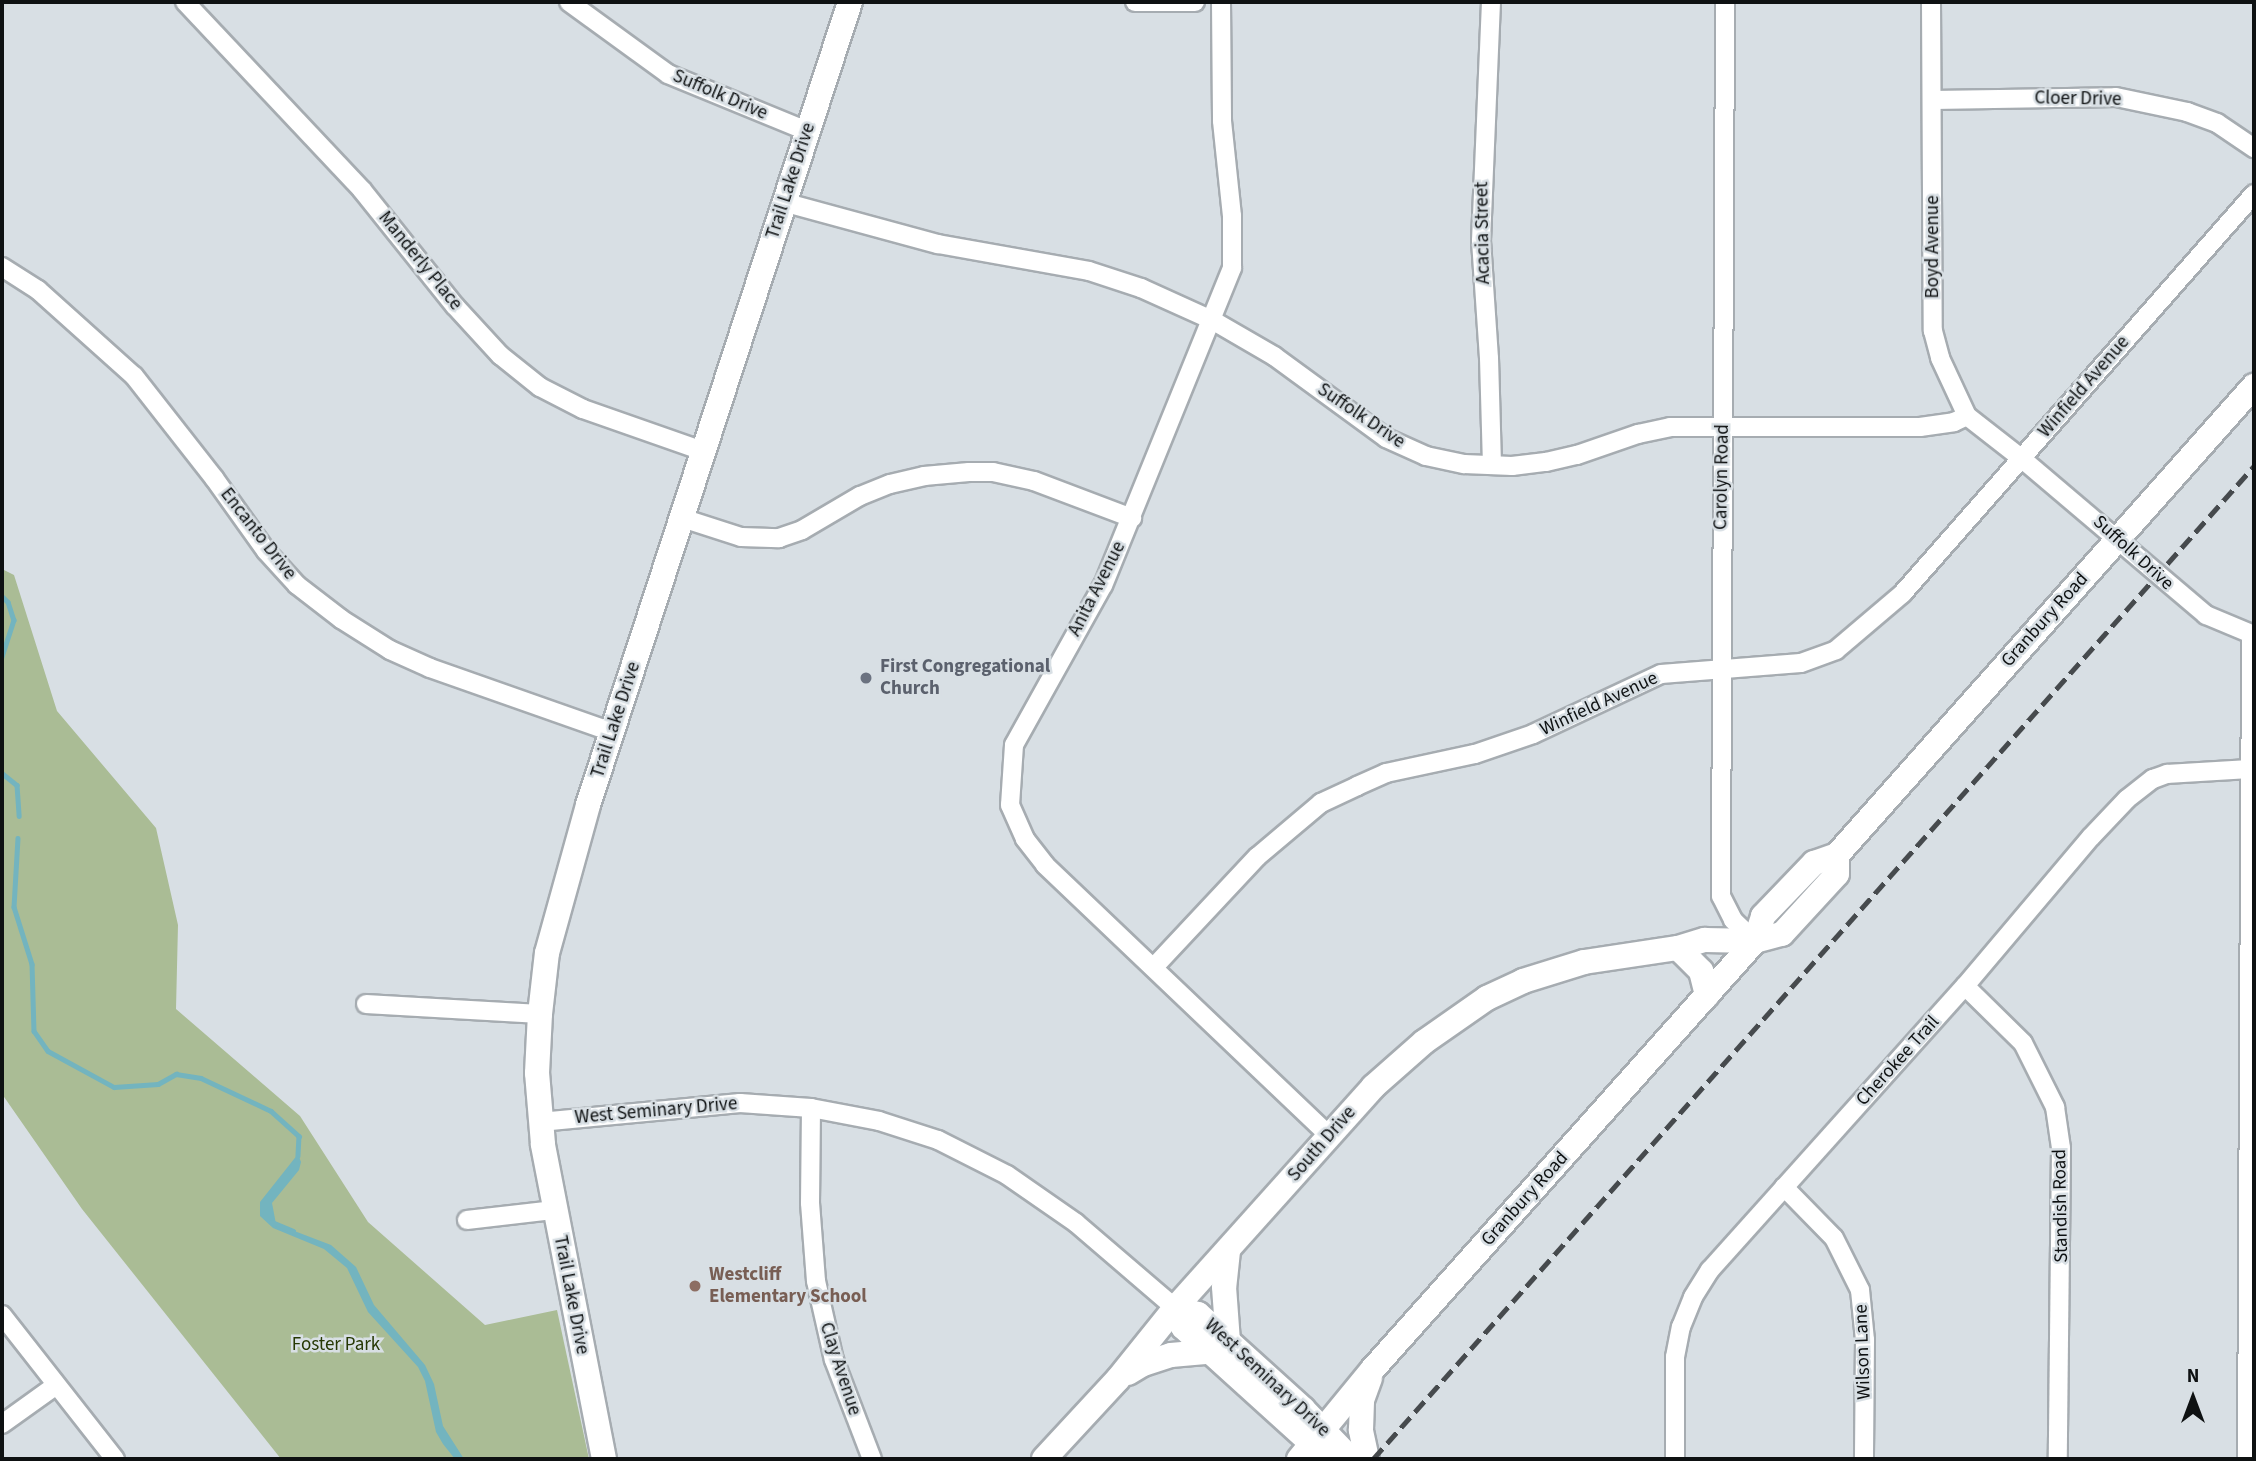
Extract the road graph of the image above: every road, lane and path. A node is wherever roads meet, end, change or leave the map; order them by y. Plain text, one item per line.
1 (185, 2) edge
2 (569, 2) edge
3 (850, 2) edge
4 (1135, 2) edge
5 (1195, 2) edge
6 (1221, 2) edge
7 (1492, 2) edge
8 (1725, 2) edge
9 (1931, 2) edge
10 (1933, 100) junction
11 (807, 131) junction
12 (2254, 148) edge
13 (2254, 194) edge
14 (783, 202) junction
15 (2, 267) edge
16 (1212, 320) junction
17 (2254, 386) edge
18 (1966, 416) junction
19 (1722, 427) junction
20 (703, 451) junction
21 (2021, 458) junction
22 (1492, 465) junction
23 (1132, 518) junction
24 (682, 519) junction
25 (2118, 538) junction
26 (2253, 635) edge
27 (1720, 670) junction
28 (612, 732) junction
29 (2249, 769) junction
30 (1755, 941) junction
31 (1678, 948) junction
32 (1154, 967) junction
33 (1965, 986) junction
34 (1707, 995) junction
35 (366, 1004) dead end
36 (540, 1014) junction
37 (811, 1108) junction
38 (540, 1122) junction
39 (1329, 1136) junction
40 (1784, 1187) junction
41 (554, 1210) junction
42 (467, 1220) dead end
43 (1228, 1251) junction
44 (1175, 1308) junction
45 (2, 1315) edge
46 (1218, 1346) junction
47 (1372, 1370) junction
48 (1118, 1379) junction
49 (55, 1386) junction
50 (2, 1424) edge
51 (1316, 1448) edge
52 (115, 1459) edge
53 (604, 1459) edge
54 (872, 1459) edge
55 (1044, 1459) edge
56 (1351, 1459) edge
57 (1367, 1459) edge
58 (1675, 1459) edge
59 (1864, 1459) edge
60 (2058, 1459) edge
61 (2247, 1459) edge

1 - 20 street, Manderly Place
2 - 11 street, Suffolk Drive
3 - 11 street, Trail Lake Drive
4 - 5 street
6 - 16 street, Anita Avenue
7 - 22 street, Acacia Street
8 - 19 street, Carolyn Road
9 - 10 street, Boyd Avenue
10 - 12 street, Cloer Drive
10 - 18 street, Boyd Avenue
11 - 14 street, Trail Lake Drive
13 - 21 street, Winfield Avenue
14 - 16 street, Suffolk Drive
14 - 20 street, Trail Lake Drive
15 - 28 street, Encanto Drive
16 - 22 street, Suffolk Drive
16 - 23 street, Anita Avenue
17 - 25 street, Granbury Road
18 - 19 street, Suffolk Drive
18 - 21 street, Boyd Avenue
19 - 22 street, Suffolk Drive
19 - 27 street, Carolyn Road
20 - 24 street, Trail Lake Drive
21 - 25 street, Suffolk Drive
21 - 27 street, Winfield Avenue
23 - 24 street
23 - 32 street, Anita Avenue
24 - 28 street, Trail Lake Drive
25 - 26 street, Suffolk Drive
25 - 30 street, Granbury Road
26 - 29 street
27 - 30 street, Carolyn Road
27 - 32 street, Winfield Avenue
28 - 36 street, Trail Lake Drive
29 - 33 street, Cherokee Trail
29 - 61 street
30 - 31 street, South Drive
30 - 34 street, Granbury Road
31 - 34 street
31 - 39 street, South Drive
32 - 39 street, Anita Avenue
33 - 40 street, Cherokee Trail
33 - 60 street, Standish Road
34 - 47 street, Granbury Road
35 - 36 street
36 - 38 street, Trail Lake Drive
37 - 38 street, West Seminary Drive
37 - 44 street, West Seminary Drive
37 - 54 street, Clay Avenue
38 - 41 street, Trail Lake Drive
39 - 43 street, South Drive
40 - 58 street, Cherokee Trail
40 - 59 street, Wilson Lane
41 - 42 street
41 - 53 street, Trail Lake Drive
43 - 44 street, South Drive
43 - 46 street
44 - 46 street, West Seminary Drive
44 - 48 street, South Drive
45 - 49 street
46 - 48 street
46 - 51 street, West Seminary Drive
47 - 51 street, Granbury Road
47 - 57 street
48 - 55 street, South Drive
49 - 50 street
49 - 52 street
51 - 56 street, West Seminary Drive

